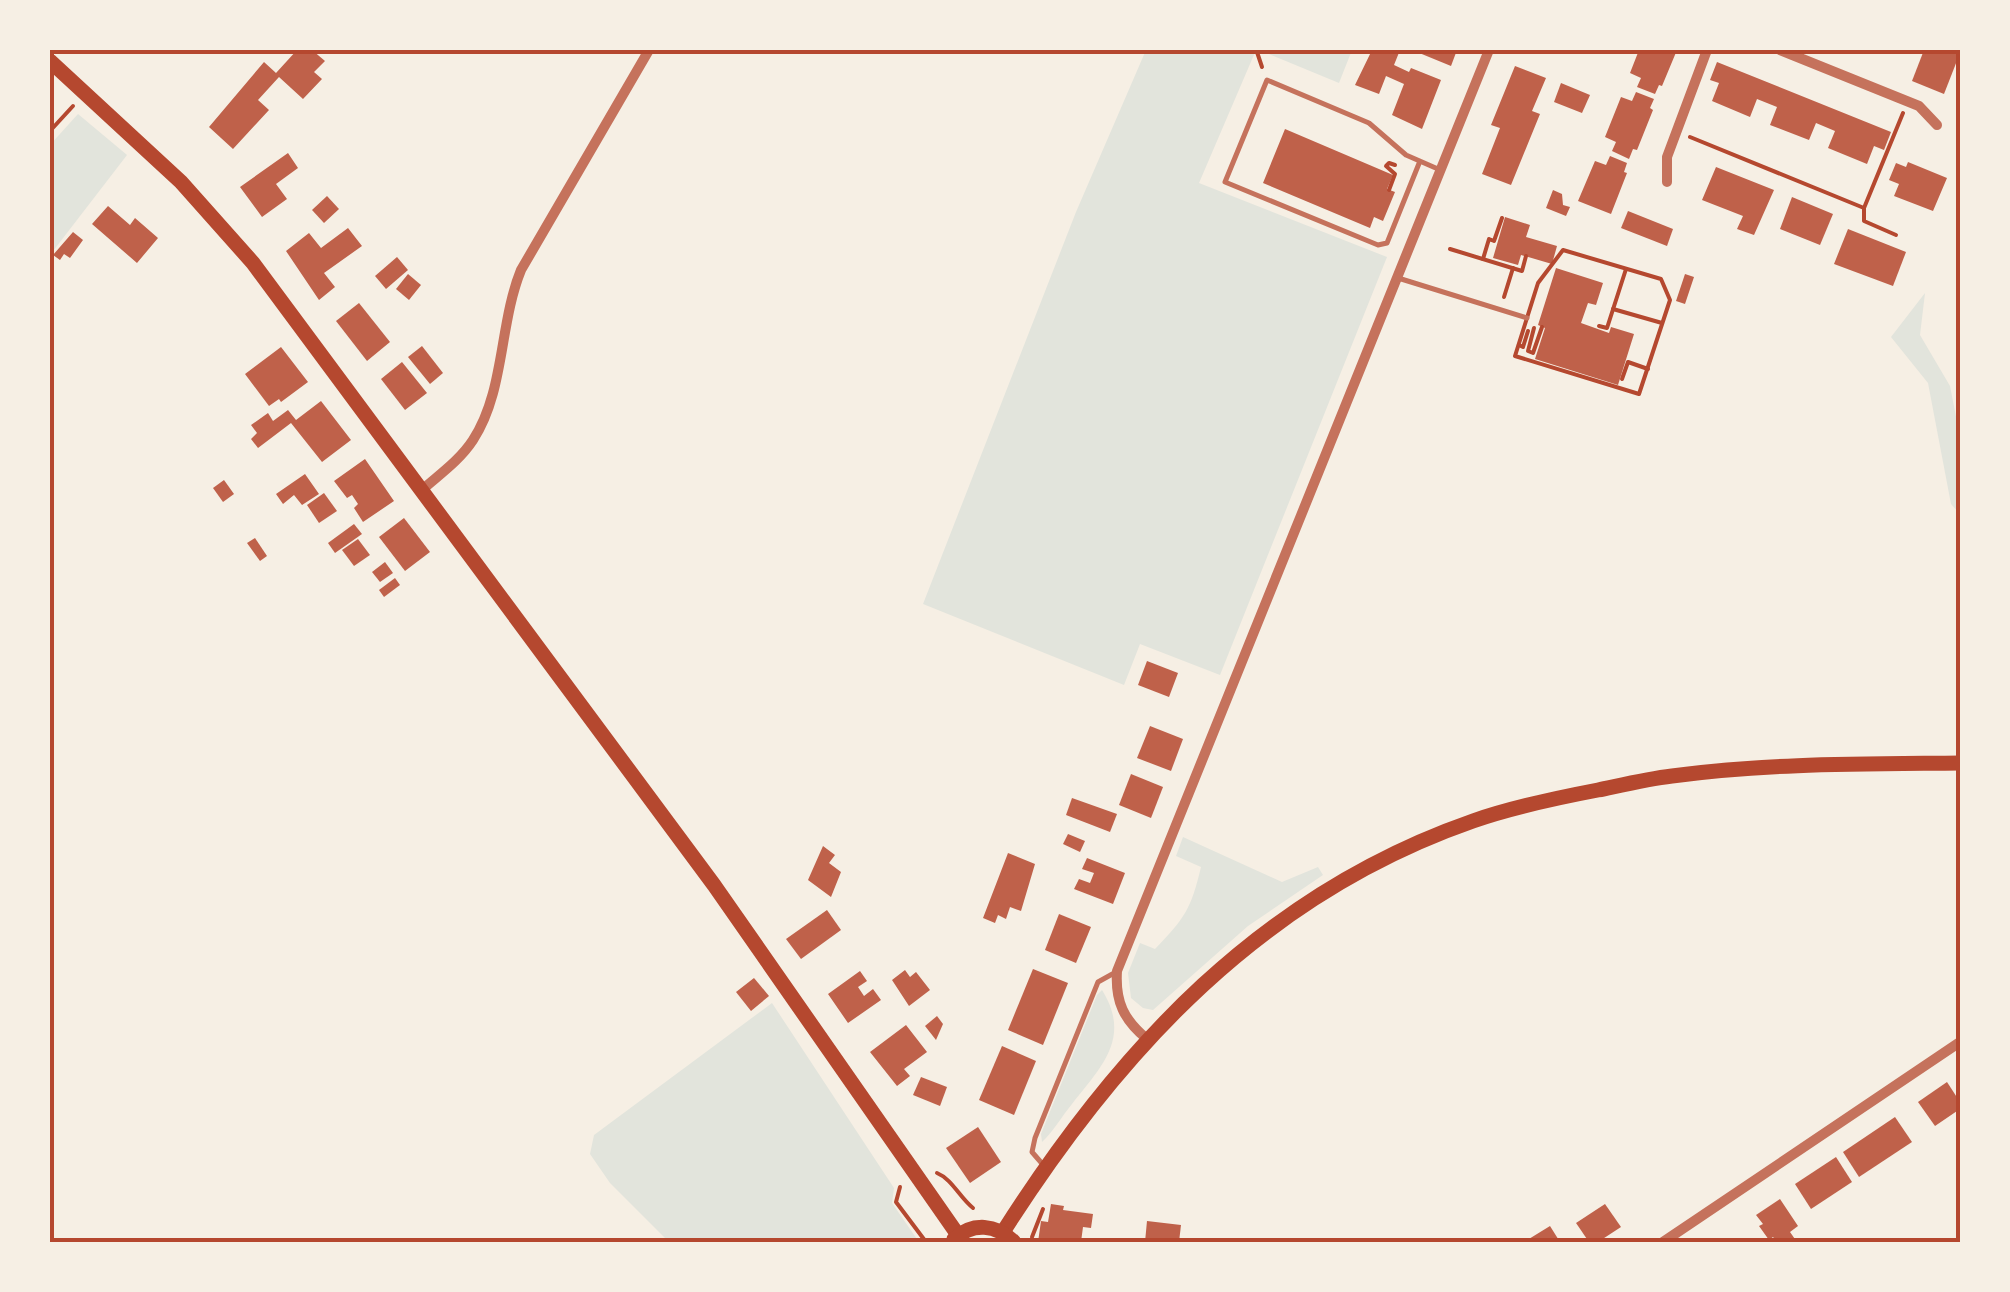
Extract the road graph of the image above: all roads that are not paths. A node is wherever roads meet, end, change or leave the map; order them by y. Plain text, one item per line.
1 (649, 50) edge
2 (1489, 50) edge
3 (1706, 50) edge
4 (1780, 50) edge
5 (50, 61) edge
6 (1937, 125) dead end
7 (1420, 161) junction
8 (1441, 170) junction
9 (1667, 182) dead end
10 (1398, 278) junction
11 (1528, 318) road end
12 (423, 489) junction
13 (1960, 763) edge
14 (1118, 972) junction
15 (1147, 1040) junction
16 (1960, 1042) edge
17 (1046, 1170) junction
18 (1008, 1237) edge
19 (955, 1238) edge
20 (1662, 1242) edge

1 - 12 street
2 - 8 street
3 - 9 street
4 - 6 street
5 - 12 main road
7 - 7 lane
7 - 8 lane
8 - 10 street
10 - 11 lane
10 - 14 street
12 - 19 main road
13 - 15 main road
14 - 15 street
14 - 17 lane
15 - 17 main road
16 - 20 street
17 - 18 main road
18 - 19 main road

